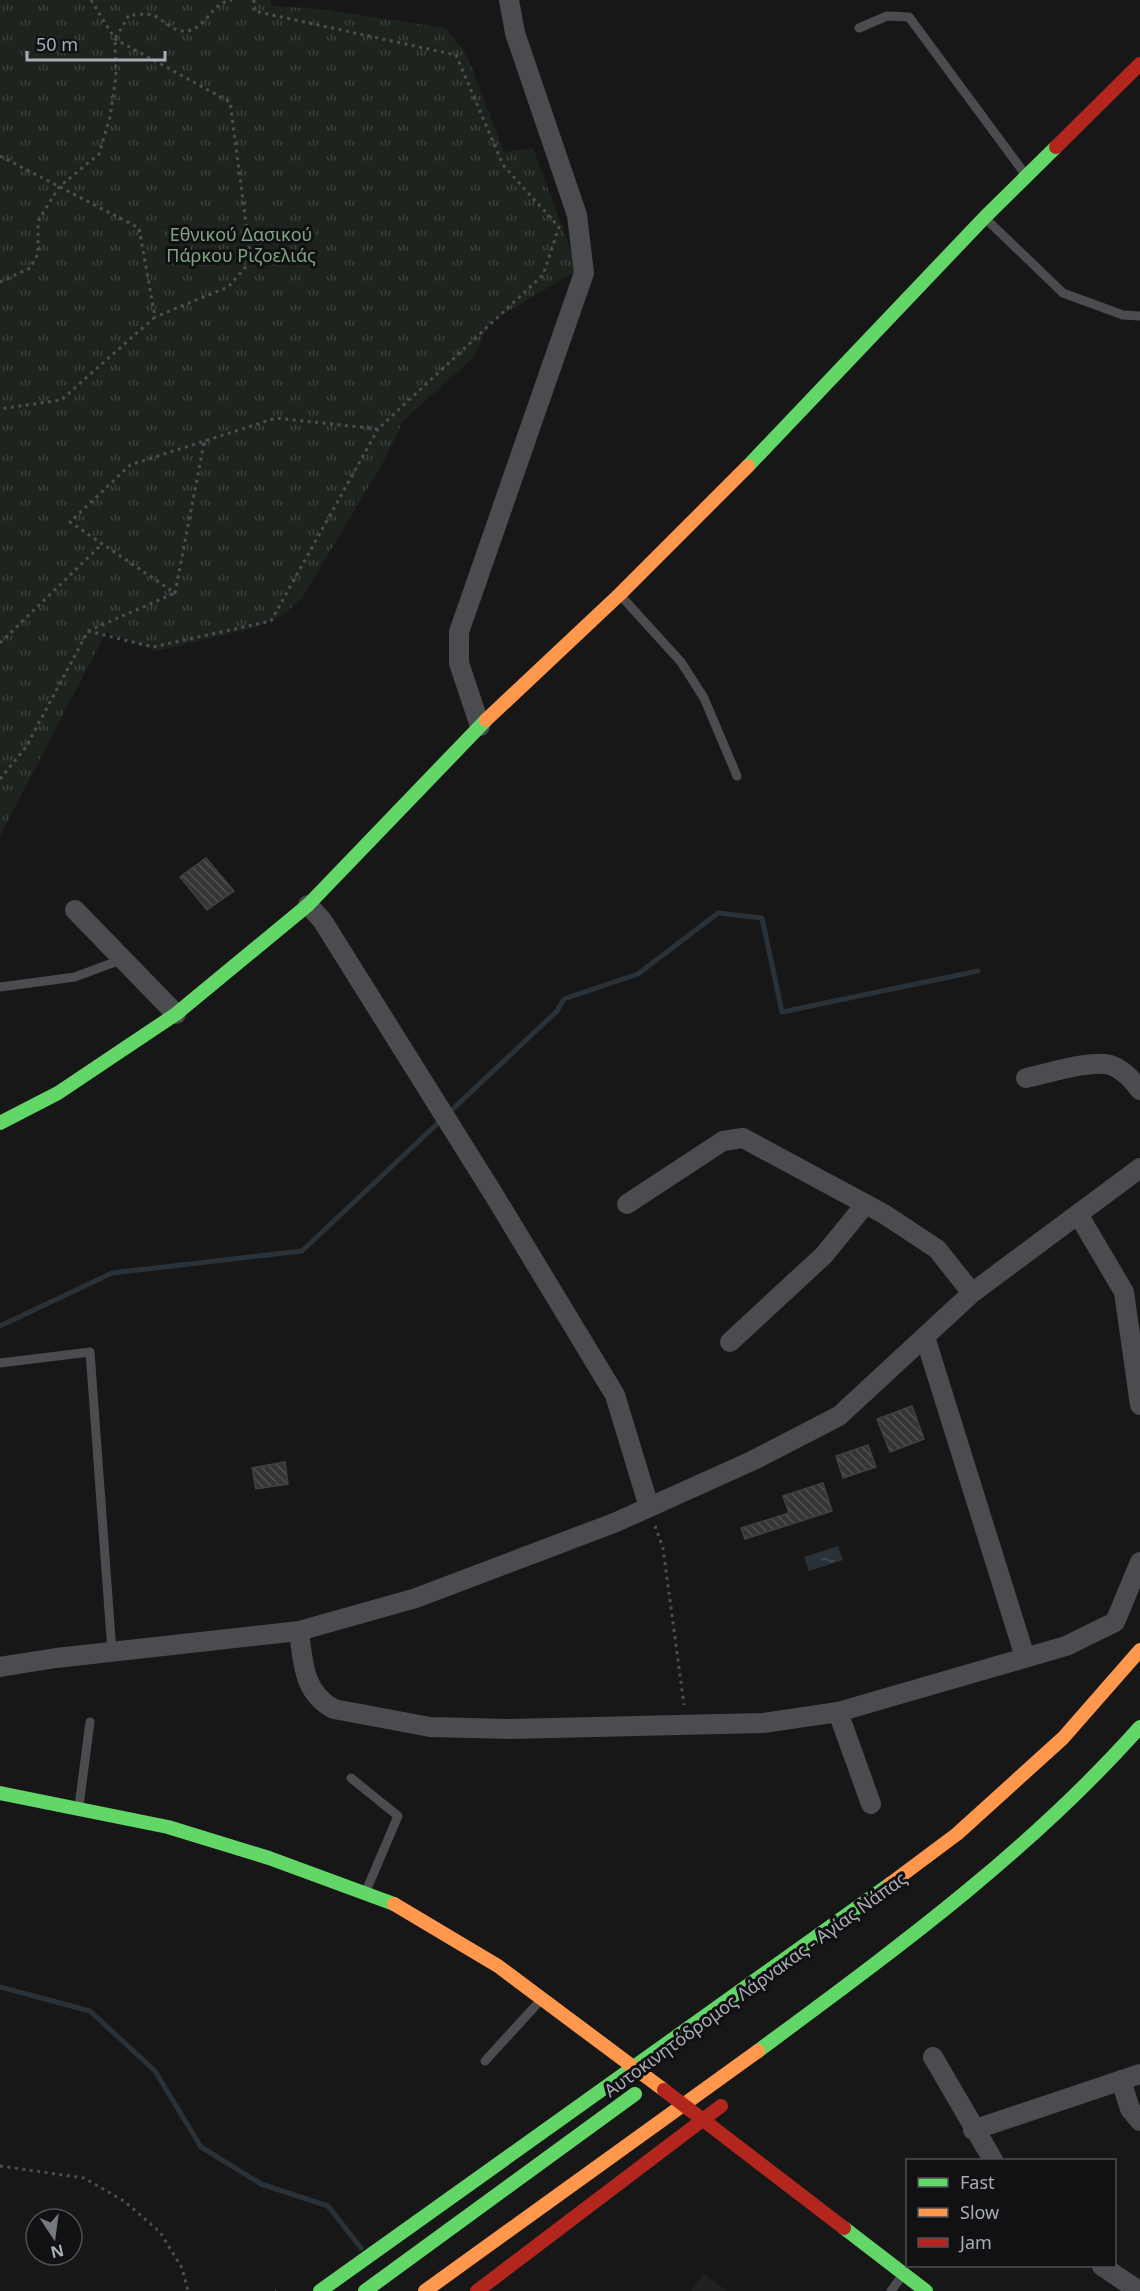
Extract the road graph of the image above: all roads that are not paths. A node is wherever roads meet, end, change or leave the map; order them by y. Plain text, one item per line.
1 (509, 0) edge
2 (859, 28) dead end
3 (1140, 64) edge
4 (1027, 176) junction
5 (985, 217) junction
6 (1140, 316) edge
7 (620, 594) junction
8 (480, 726) junction
9 (737, 776) dead end
10 (308, 905) junction
11 (75, 910) dead end
12 (123, 959) junction
13 (0, 987) edge
14 (176, 1014) junction
15 (1026, 1078) dead end
16 (1140, 1090) edge
17 (0, 1123) edge
18 (1140, 1168) edge
19 (627, 1204) dead end
20 (864, 1206) junction
21 (1078, 1214) junction
22 (972, 1293) junction
23 (925, 1337) junction
24 (730, 1342) dead end
25 (0, 1363) edge
26 (1140, 1405) edge
27 (649, 1507) junction
28 (1140, 1562) edge
29 (299, 1631) junction
30 (1140, 1650) edge
31 (112, 1652) junction
32 (1025, 1658) junction
33 (0, 1667) edge
34 (838, 1712) junction
35 (90, 1722) dead end
36 (1140, 1727) edge
37 (1140, 1746) edge
38 (1121, 1769) dead end
39 (351, 1778) dead end
40 (0, 1793) edge
41 (871, 1804) dead end
42 (79, 1807) junction
43 (365, 1894) junction
44 (542, 1998) junction
45 (933, 2057) dead end
46 (485, 2061) dead end
47 (666, 2069) dead end
48 (1140, 2074) edge
49 (1121, 2080) junction
50 (730, 2099) dead end
51 (586, 2116) junction
52 (1140, 2121) edge
53 (973, 2130) junction
54 (992, 2159) edge
55 (1105, 2267) edge
56 (903, 2274) junction
57 (320, 2291) edge
58 (365, 2291) edge
59 (425, 2291) edge
60 (477, 2291) edge
61 (891, 2291) edge
62 (926, 2291) edge
63 (1139, 2291) edge

1 - 8 street
2 - 4 lane
3 - 4 main road
4 - 5 main road
5 - 6 lane
5 - 7 main road
7 - 8 main road
7 - 9 lane
8 - 10 main road
10 - 14 main road
10 - 27 street
11 - 12 street
12 - 13 lane
12 - 14 street
14 - 17 main road
15 - 16 street
18 - 21 street
19 - 20 street
20 - 22 street
20 - 24 street
21 - 22 street
21 - 26 street
22 - 23 street
23 - 27 street
23 - 32 street
25 - 31 lane
27 - 29 street
28 - 32 street
29 - 31 street
29 - 34 street
30 - 51 main road
31 - 33 street
32 - 34 street
34 - 41 street
35 - 42 lane
36 - 59 main road
37 - 38 main road
39 - 43 lane
40 - 42 main road
42 - 43 main road
43 - 44 main road
44 - 46 lane
44 - 56 main road
45 - 53 street
47 - 51 main road, Αυτοκινητόδρομος Λάρνακας - Αγίας Νάπας
48 - 49 street
49 - 52 street
49 - 53 street
50 - 60 main road
51 - 57 main road
51 - 58 main road, Αυτοκινητόδρομος Λάρνακας - Αγίας Νάπας
53 - 54 street
55 - 63 street
56 - 61 lane
56 - 62 main road

